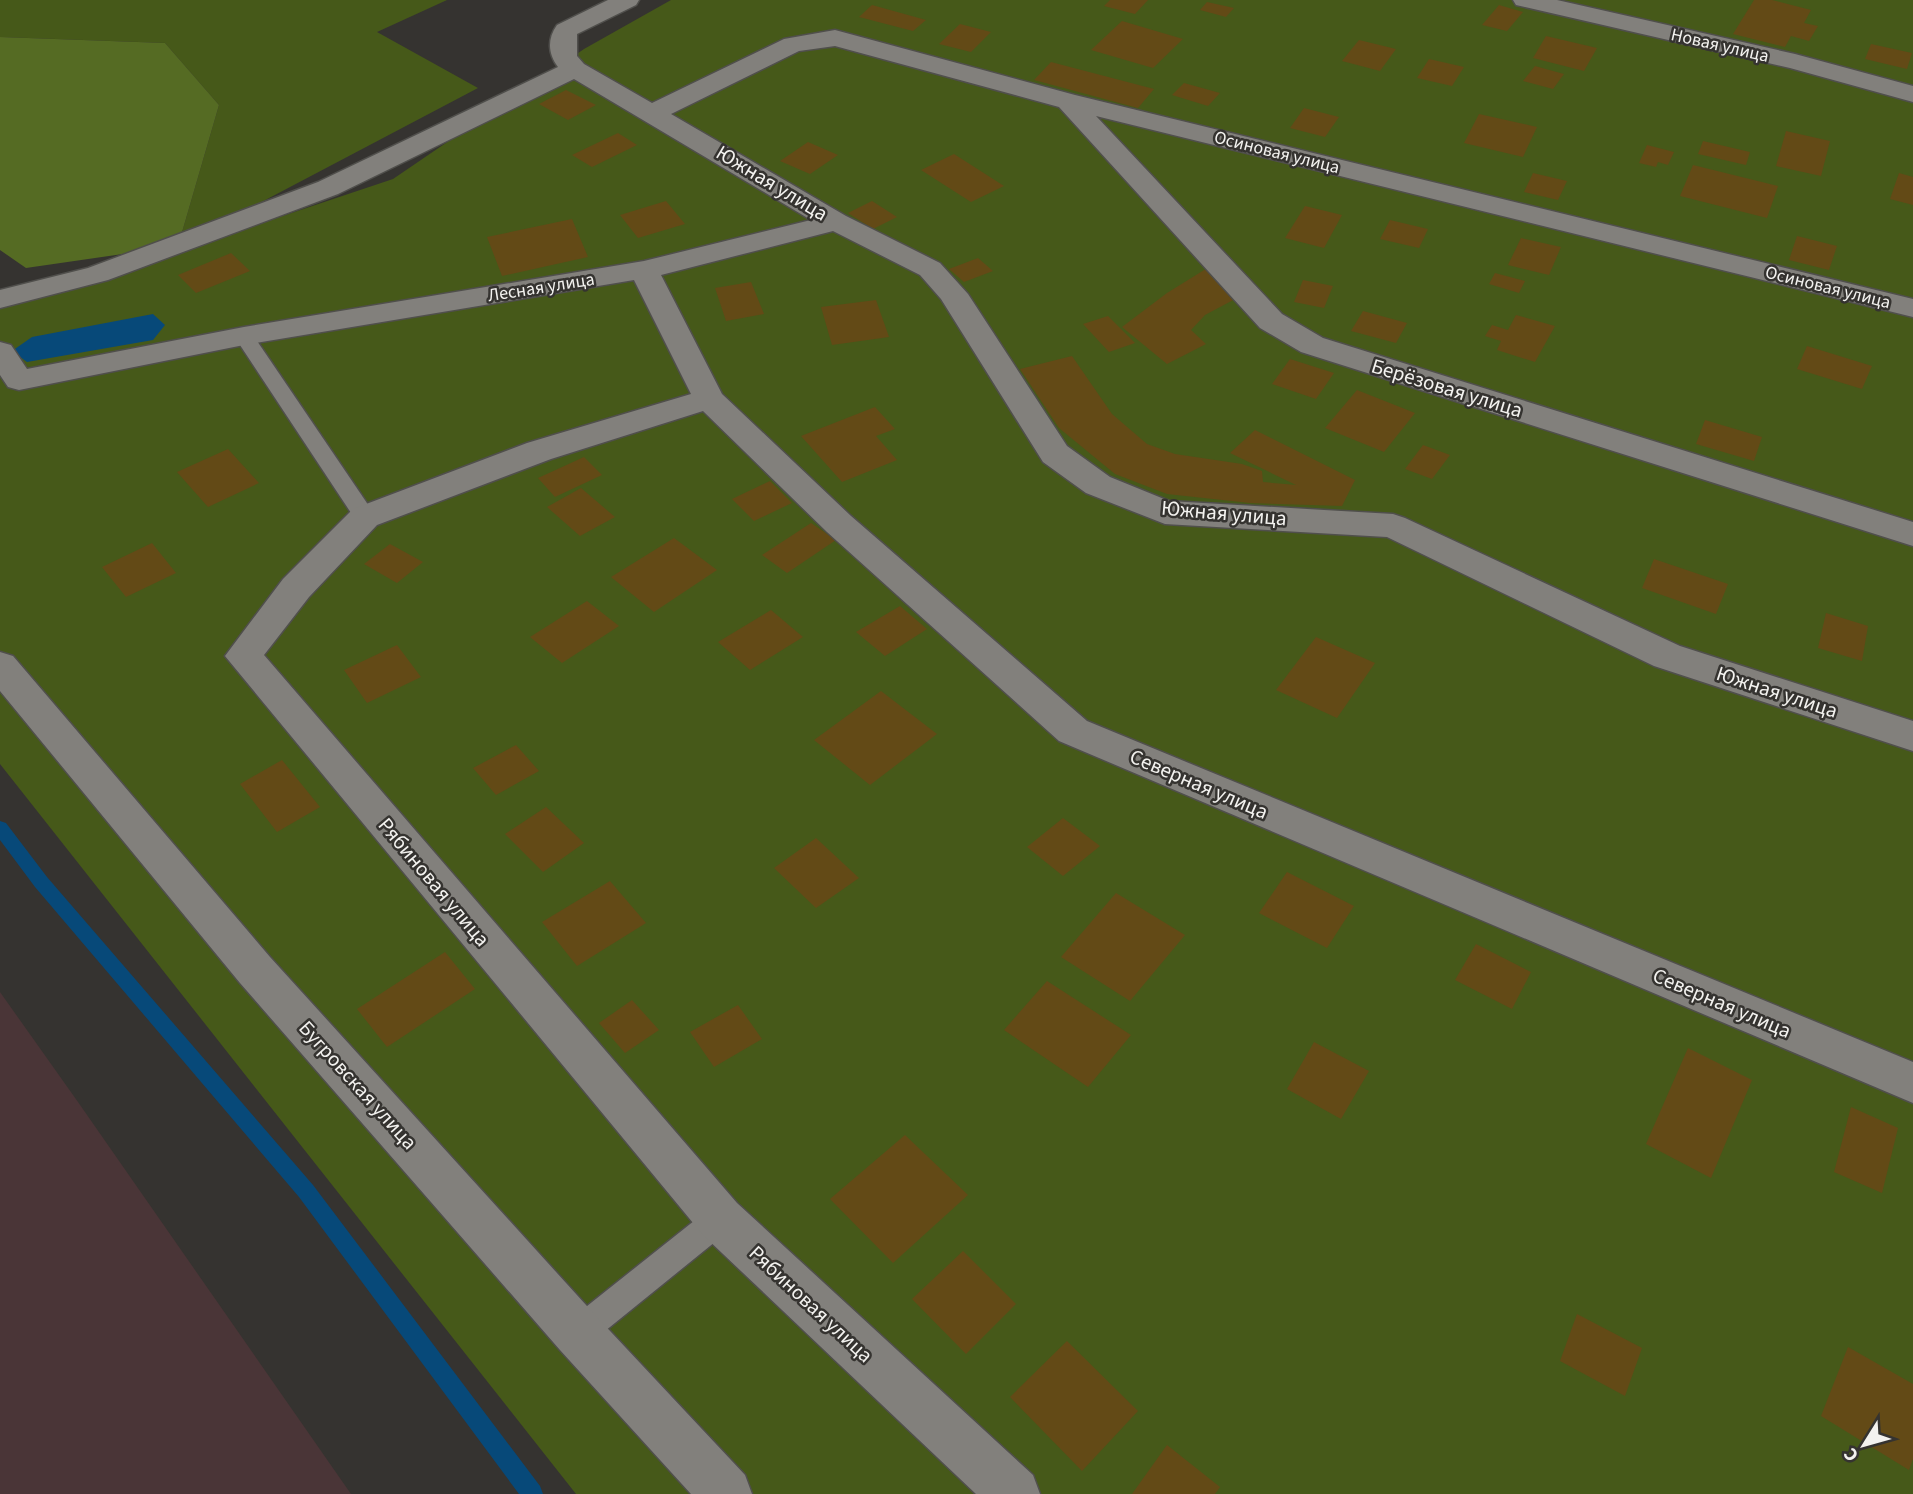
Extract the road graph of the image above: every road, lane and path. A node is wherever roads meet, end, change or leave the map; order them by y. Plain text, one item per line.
1 (627, 0) edge
2 (1525, 0) edge
3 (575, 69) junction
4 (1913, 94) edge
5 (1068, 101) junction
6 (653, 113) junction
7 (836, 222) junction
8 (644, 270) junction
9 (0, 299) edge
10 (1913, 308) edge
11 (244, 336) junction
12 (0, 352) edge
13 (709, 399) junction
14 (365, 517) junction
15 (1913, 534) edge
16 (0, 666) edge
17 (1913, 736) edge
18 (1913, 1083) edge
19 (720, 1219) junction
20 (578, 1333) junction
21 (726, 1494) edge
22 (1014, 1494) edge

1 - 3 street
2 - 4 street, Новая улица
3 - 6 street, Южная улица
3 - 9 street
5 - 6 street, Осиновая улица
5 - 10 street, Осиновая улица
5 - 15 street, Берёзовая улица
6 - 7 street, Южная улица
7 - 8 street, Лесная улица
7 - 17 street, Южная улица
8 - 11 street, Лесная улица
8 - 13 street, Северная улица
11 - 12 street, Лесная улица
11 - 14 lane
13 - 14 street, Рябиновая улица
13 - 18 street, Северная улица
14 - 19 street, Рябиновая улица
16 - 20 street, Бугровская улица
19 - 20 lane
19 - 22 street, Рябиновая улица
20 - 21 street, Бугровская улица

